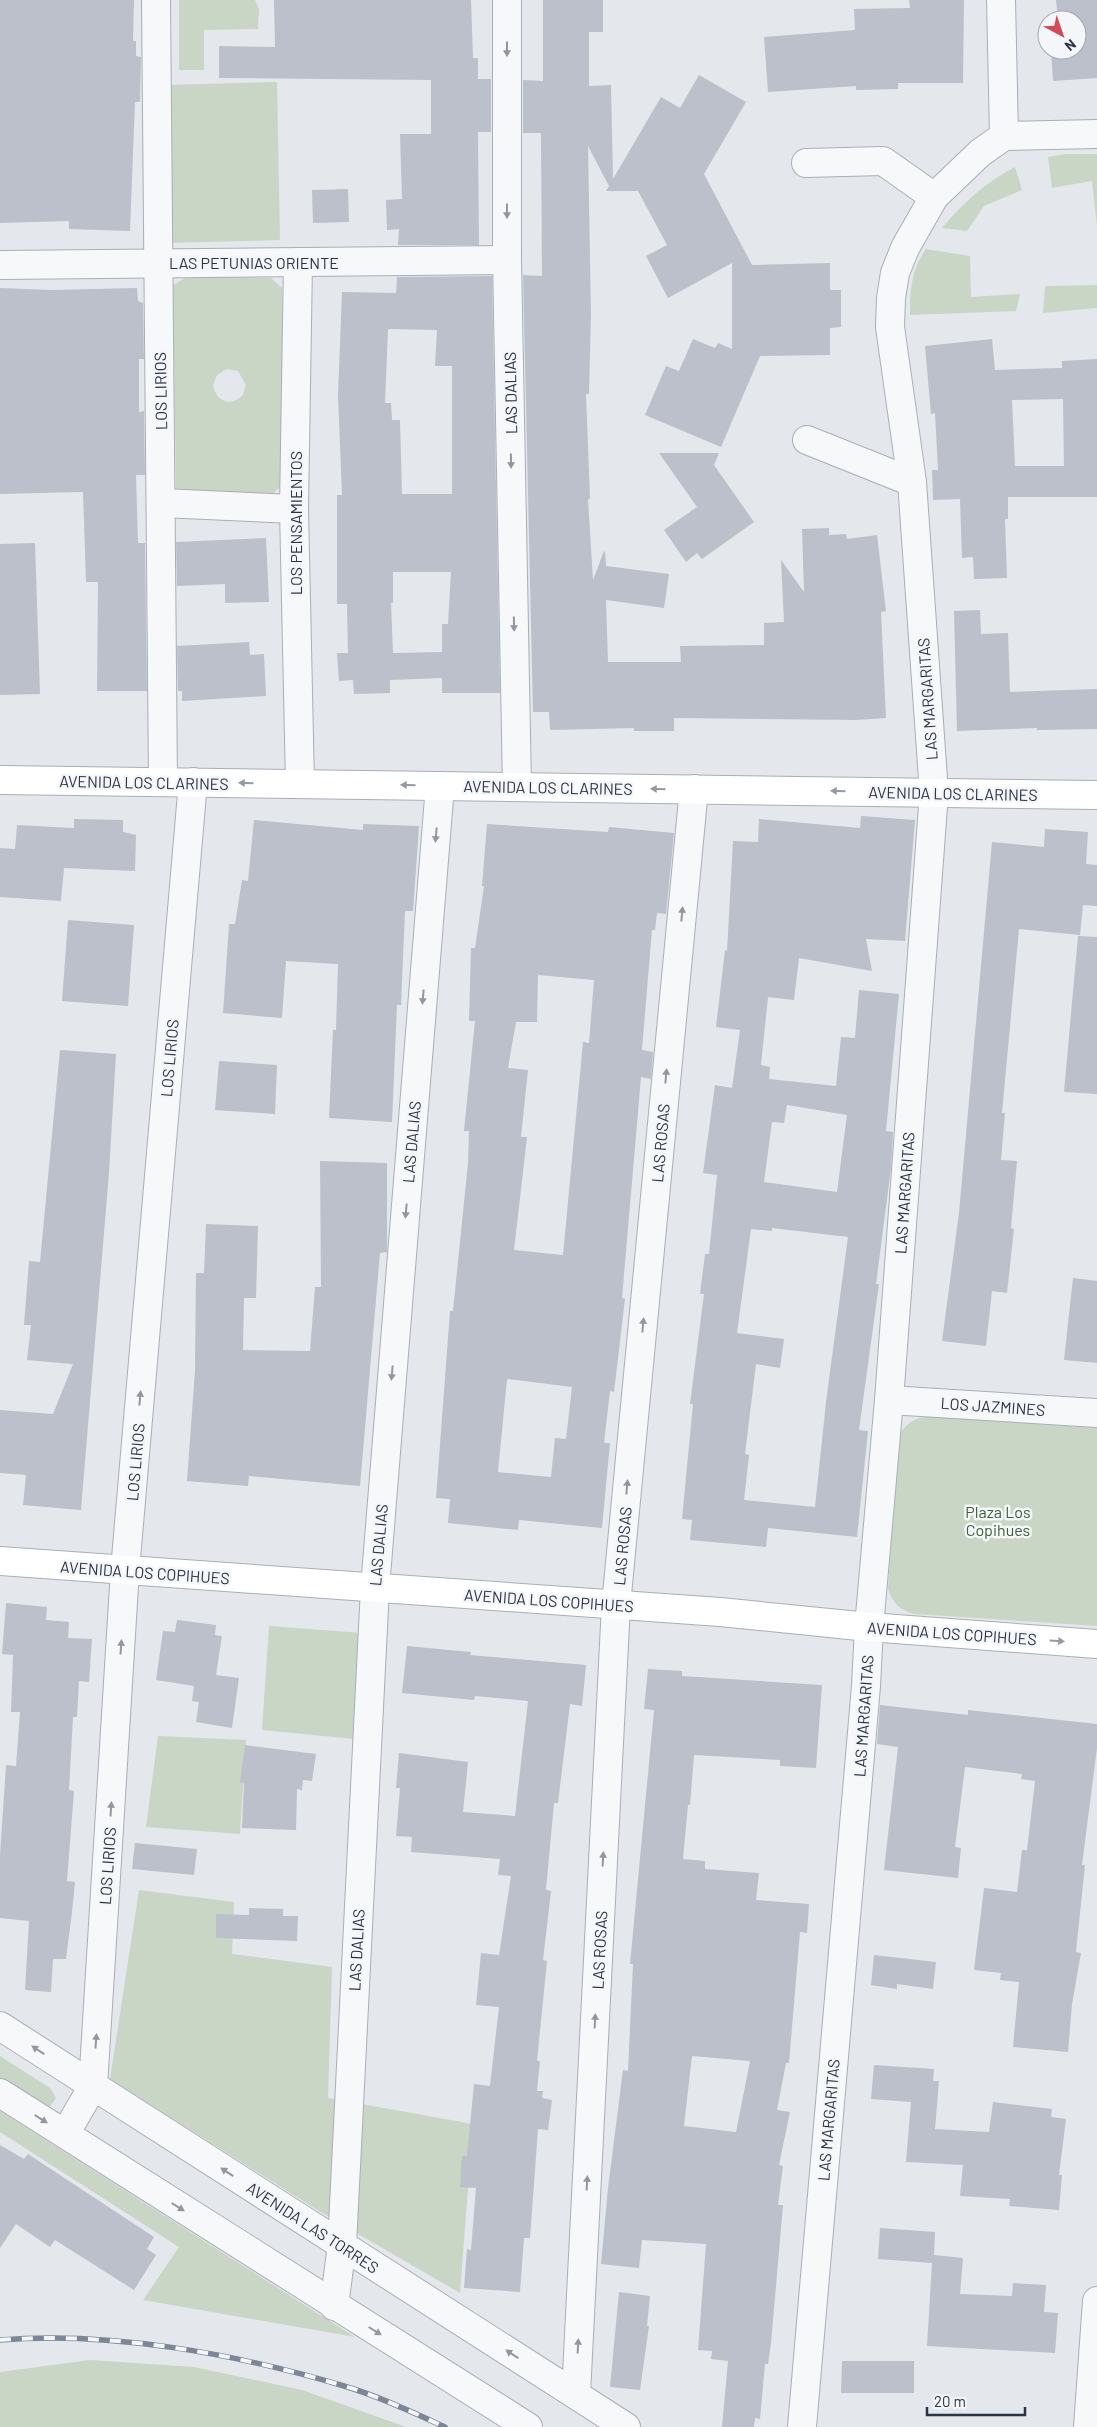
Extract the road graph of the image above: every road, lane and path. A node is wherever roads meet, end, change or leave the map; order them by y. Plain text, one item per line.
1 (156, 0) edge
2 (507, 0) edge
3 (1001, 0) edge
4 (1097, 134) edge
5 (1004, 136) junction
6 (806, 163) dead end
7 (934, 197) junction
8 (507, 260) junction
9 (298, 262) junction
10 (158, 263) junction
11 (0, 265) edge
12 (807, 440) dead end
13 (912, 482) junction
14 (161, 502) junction
15 (294, 509) junction
16 (0, 780) edge
17 (163, 782) junction
18 (193, 782) junction
19 (300, 784) junction
20 (440, 786) junction
21 (517, 787) junction
22 (694, 789) junction
23 (934, 793) junction
24 (1097, 795) edge
25 (889, 1400) junction
26 (1097, 1413) edge
27 (0, 1561) edge
28 (125, 1570) junction
29 (375, 1588) junction
30 (616, 1605) junction
31 (869, 1627) junction
32 (1097, 1644) edge
33 (0, 2026) edge
34 (93, 2086) junction
35 (0, 2093) edge
36 (65, 2134) junction
37 (342, 2245) junction
38 (1097, 2301) edge
39 (334, 2306) junction
40 (576, 2394) junction
41 (528, 2427) edge
42 (626, 2427) edge
43 (802, 2427) edge
44 (1088, 2427) edge

1 - 10 street, LOS LIRIOS
2 -> 8 street, LAS DALIAS
3 - 5 street
4 - 5 street
5 - 7 street, LAS MARGARITAS
6 - 7 street
7 - 13 street, LAS MARGARITAS
8 - 9 street, LAS PETUNIAS ORIENTE
8 -> 21 street, LAS DALIAS
9 - 10 street, LAS PETUNIAS ORIENTE
9 - 15 street, LOS PENSAMIENTOS
10 - 11 street, LAS PETUNIAS ORIENTE
10 - 14 street, LOS LIRIOS
12 - 13 street
13 - 23 street, LAS MARGARITAS
14 - 15 street
14 - 17 street, LOS LIRIOS
15 - 19 street, LOS PENSAMIENTOS
16 - 17 main road, AVENIDA LOS CLARINES
17 - 18 main road, AVENIDA LOS CLARINES
19 -> 18 main road, AVENIDA LOS CLARINES
28 -> 18 street, LOS LIRIOS
20 -> 19 main road, AVENIDA LOS CLARINES
20 - 21 main road, AVENIDA LOS CLARINES
20 -> 29 street, LAS DALIAS
22 -> 21 main road, AVENIDA LOS CLARINES
23 -> 22 main road, AVENIDA LOS CLARINES
30 -> 22 street, LAS ROSAS
23 - 24 main road, AVENIDA LOS CLARINES
23 - 25 street, LAS MARGARITAS
25 - 26 street, LOS JAZMINES
25 - 31 street, LAS MARGARITAS
27 - 28 main road, AVENIDA LOS COPIHUES
28 - 29 main road, AVENIDA LOS COPIHUES
34 -> 28 street, LOS LIRIOS
29 - 30 main road, AVENIDA LOS COPIHUES
29 - 37 street, LAS DALIAS
30 - 31 main road, AVENIDA LOS COPIHUES
40 -> 30 street, LAS ROSAS
31 -> 32 main road, AVENIDA LOS COPIHUES
31 - 43 street, LAS MARGARITAS
34 -> 33 street, AVENIDA LAS TORRES
34 - 36 street, LOS LIRIOS
37 -> 34 street, AVENIDA LAS TORRES
35 -> 36 street
36 -> 39 street
37 - 39 street, LAS DALIAS
40 -> 37 street, AVENIDA LAS TORRES
38 - 44 street
39 -> 41 street
40 - 42 street, AVENIDA LAS TORRES

